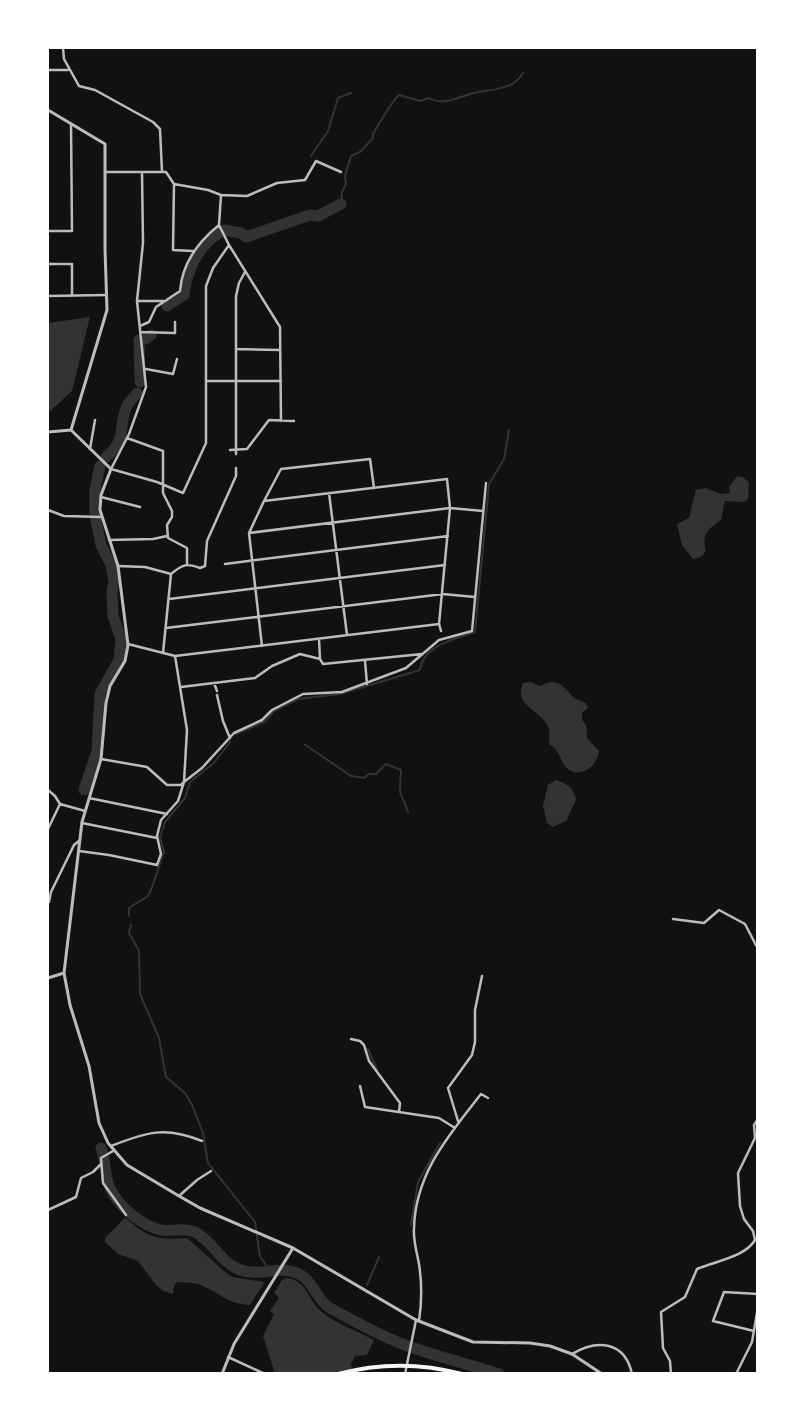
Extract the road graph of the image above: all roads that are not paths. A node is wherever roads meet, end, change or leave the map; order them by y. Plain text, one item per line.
1 (63, 48) edge
2 (48, 70) edge
3 (69, 70) junction
4 (48, 110) edge
5 (71, 123) junction
6 (105, 172) junction
7 (142, 172) junction
8 (162, 172) junction
9 (341, 172) dead end
10 (174, 184) junction
11 (221, 195) junction
12 (219, 225) junction
13 (48, 231) edge
14 (228, 245) junction
15 (193, 251) junction
16 (48, 264) edge
17 (245, 272) junction
18 (106, 295) junction
19 (48, 296) edge
20 (72, 296) junction
21 (137, 300) junction
22 (165, 301) junction
23 (175, 322) dead end
24 (140, 326) junction
25 (141, 332) junction
26 (236, 350) junction
27 (280, 350) junction
28 (177, 359) dead end
29 (146, 368) junction
30 (206, 381) junction
31 (236, 381) junction
32 (280, 381) junction
33 (95, 420) dead end
34 (281, 421) junction
35 (294, 421) dead end
36 (71, 430) junction
37 (48, 432) edge
38 (127, 438) junction
39 (90, 449) junction
40 (230, 450) dead end
41 (236, 452) junction
42 (236, 468) dead end
43 (111, 469) junction
44 (486, 483) dead end
45 (164, 485) junction
46 (374, 488) junction
47 (329, 493) junction
48 (101, 497) junction
49 (264, 501) junction
50 (140, 507) dead end
51 (450, 508) junction
52 (48, 510) edge
53 (483, 511) junction
54 (98, 518) junction
55 (333, 522) junction
56 (249, 533) junction
57 (168, 536) junction
58 (448, 536) junction
59 (109, 540) junction
60 (336, 550) junction
61 (252, 561) junction
62 (187, 564) junction
63 (225, 564) dead end
64 (445, 565) junction
65 (118, 566) junction
66 (172, 574) junction
67 (340, 578) junction
68 (255, 588) junction
69 (443, 594) junction
70 (475, 596) junction
71 (169, 599) junction
72 (344, 606) junction
73 (259, 617) junction
74 (439, 624) junction
75 (166, 628) junction
76 (441, 631) dead end
77 (347, 635) junction
78 (319, 639) junction
79 (128, 644) junction
80 (262, 646) junction
81 (163, 653) junction
82 (423, 654) junction
83 (175, 656) junction
84 (320, 659) junction
85 (365, 660) junction
86 (214, 683) junction
87 (368, 684) junction
88 (181, 688) junction
89 (230, 738) junction
90 (101, 758) junction
91 (184, 782) junction
92 (48, 790) edge
93 (89, 798) junction
94 (60, 804) junction
95 (85, 811) junction
96 (167, 814) junction
97 (82, 823) junction
98 (48, 829) edge
99 (157, 838) junction
100 (80, 840) junction
101 (79, 852) junction
102 (49, 902) dead end
103 (673, 919) dead end
104 (758, 949) edge
105 (64, 973) junction
106 (482, 976) dead end
107 (48, 978) edge
108 (351, 1039) dead end
109 (360, 1086) dead end
110 (488, 1098) dead end
111 (399, 1113) junction
112 (758, 1119) edge
113 (459, 1122) junction
114 (455, 1128) junction
115 (202, 1141) dead end
116 (111, 1149) junction
117 (101, 1164) junction
118 (211, 1171) dead end
119 (179, 1196) junction
120 (48, 1210) edge
121 (126, 1216) dead end
122 (293, 1248) junction
123 (758, 1294) edge
124 (758, 1307) edge
125 (417, 1320) junction
126 (754, 1331) junction
127 (572, 1354) junction
128 (228, 1357) junction
129 (407, 1366) junction
130 (222, 1374) edge
131 (265, 1374) edge
132 (338, 1374) edge
133 (405, 1374) edge
134 (462, 1374) edge
135 (602, 1374) edge
136 (632, 1374) edge
137 (671, 1374) edge
138 (736, 1374) edge

1 - 3 street
2 - 3 street
3 - 8 street
4 - 5 street
5 - 6 street
5 - 13 street
6 - 7 street
6 - 18 street
7 - 8 street
7 - 21 street
8 - 10 street
9 - 11 street
10 - 11 street
10 - 15 street
11 - 12 street
12 - 14 street
12 - 15 street
14 - 17 street
14 - 30 street
15 - 22 street
16 - 20 street
17 - 26 street
17 - 27 street
18 - 20 street
18 - 36 street
19 - 20 street
21 - 22 street
21 - 24 street
22 - 24 street
23 - 25 street
24 - 25 street
25 - 29 street
26 - 27 street
26 - 31 street
27 - 32 street
28 - 29 street
29 - 38 street
30 - 31 street
30 - 45 street
31 - 32 street
31 - 41 street
32 - 34 street
33 - 39 street
34 - 35 street
34 - 41 street
36 - 37 street
36 - 39 street
38 - 43 street
38 - 45 street
39 - 43 street
40 - 41 street
42 - 62 street
43 - 45 street
43 - 48 street
44 - 53 street
45 - 57 street
46 - 47 street
46 - 49 street
46 - 51 street
47 - 49 street
47 - 55 street
48 - 50 street
48 - 54 street
49 - 56 street
51 - 53 street
51 - 55 street
51 - 58 street
52 - 54 street
53 - 70 street
54 - 59 street
55 - 56 street
55 - 60 street
56 - 61 street
57 - 59 street
57 - 62 street
58 - 60 street
58 - 64 street
59 - 65 street
60 - 61 street
60 - 67 street
61 - 63 street
61 - 68 street
62 - 66 street
64 - 67 street
64 - 69 street
65 - 66 street
65 - 79 street
66 - 71 street
67 - 68 street
67 - 72 street
68 - 71 street
68 - 73 street
69 - 70 street
69 - 72 street
69 - 74 street
70 - 82 street
71 - 75 street
72 - 73 street
72 - 77 street
73 - 75 street
73 - 80 street
74 - 76 street
74 - 77 street
75 - 81 street
77 - 78 street
78 - 80 street
78 - 84 street
79 - 81 street
79 - 90 street
80 - 83 street
81 - 83 street
82 - 85 street
82 - 87 street
83 - 88 street
84 - 85 street
84 - 86 street
85 - 87 street
86 - 88 street
86 - 89 street
87 - 89 street
88 - 91 street
89 - 91 street
90 - 91 street
90 - 93 street
91 - 96 street
92 - 94 street
93 - 95 street
93 - 96 street
94 - 95 street
94 - 98 street
95 - 97 street
96 - 99 street
97 - 99 street
97 - 100 street
99 - 101 street
100 - 101 street
100 - 102 street
101 - 105 street
103 - 104 street
105 - 107 street
105 - 116 street
106 - 113 street
108 - 111 street
109 - 111 street
110 - 113 street
111 - 114 street
112 - 137 street
113 - 114 street
114 - 125 street
115 - 116 street
116 - 117 street
116 - 119 street
117 - 120 street
117 - 121 street
118 - 119 street
119 - 122 street
122 - 125 street
122 - 128 street
123 - 126 street
124 - 126 street
125 - 127 street
125 - 129 street
126 - 138 street
127 - 135 street
127 - 136 street
128 - 130 street
128 - 131 street
129 - 132 main road
129 - 133 street
129 - 134 main road

